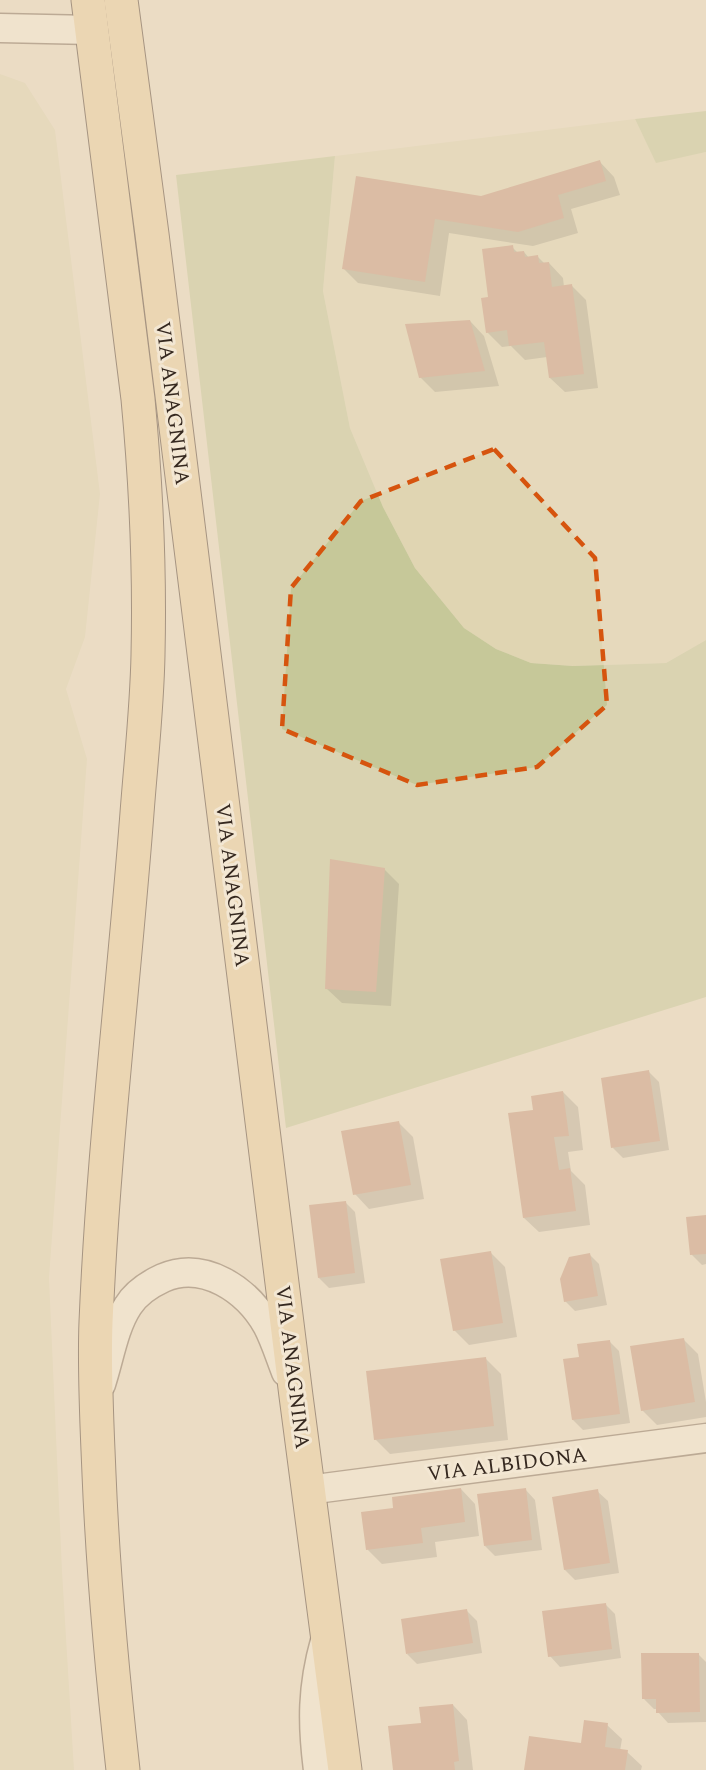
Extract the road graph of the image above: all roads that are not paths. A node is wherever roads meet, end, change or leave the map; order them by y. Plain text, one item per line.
1 (121, 0) edge
2 (90, 15) edge
3 (0, 28) edge
4 (296, 1396) junction
5 (96, 1403) junction
6 (706, 1438) edge
7 (308, 1490) junction
8 (327, 1636) junction
9 (123, 1770) edge
10 (318, 1770) edge
11 (345, 1770) edge

1 - 4 main road, VIA ANAGNINA
2 - 3 street
2 - 5 main road, VIA ANAGNINA
4 - 5 street
4 - 7 main road, VIA ANAGNINA
5 - 9 main road, VIA ANAGNINA
6 - 7 street, VIA ALBIDONA
7 - 8 main road, VIA ANAGNINA
8 - 10 street
8 - 11 main road, VIA ANAGNINA

